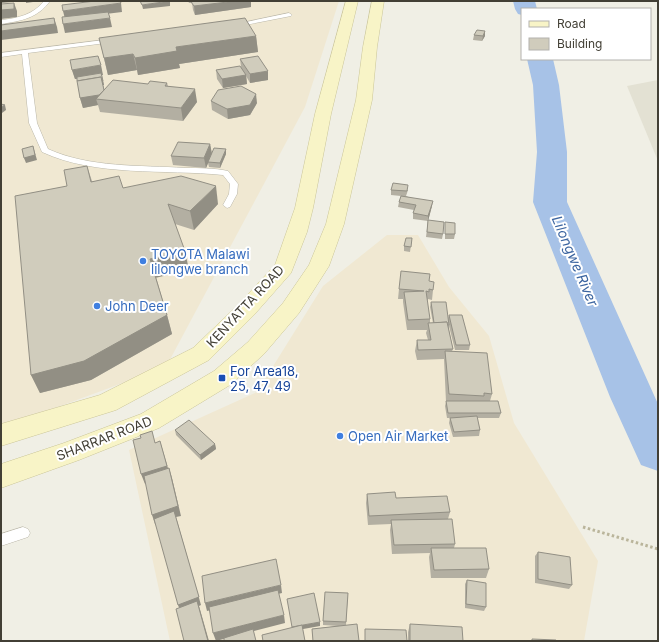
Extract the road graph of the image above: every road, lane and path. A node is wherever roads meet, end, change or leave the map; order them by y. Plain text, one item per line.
1 (47, 1) edge
2 (352, 1) edge
3 (378, 1) edge
4 (289, 14) dead end
5 (1, 22) edge
6 (226, 26) edge
7 (120, 40) edge
8 (26, 52) junction
9 (1, 55) edge
10 (227, 205) dead end
11 (1, 435) edge
12 (1, 476) edge
13 (583, 527) dead end
14 (23, 532) dead end
15 (1, 540) edge
16 (658, 550) edge

1 - 5 lane
2 - 11 main road, KENYATTA ROAD
3 - 12 main road, SHARRAR ROAD
4 - 6 lane
7 - 8 lane
8 - 9 lane
8 - 10 lane
13 - 16 path
14 - 15 lane

